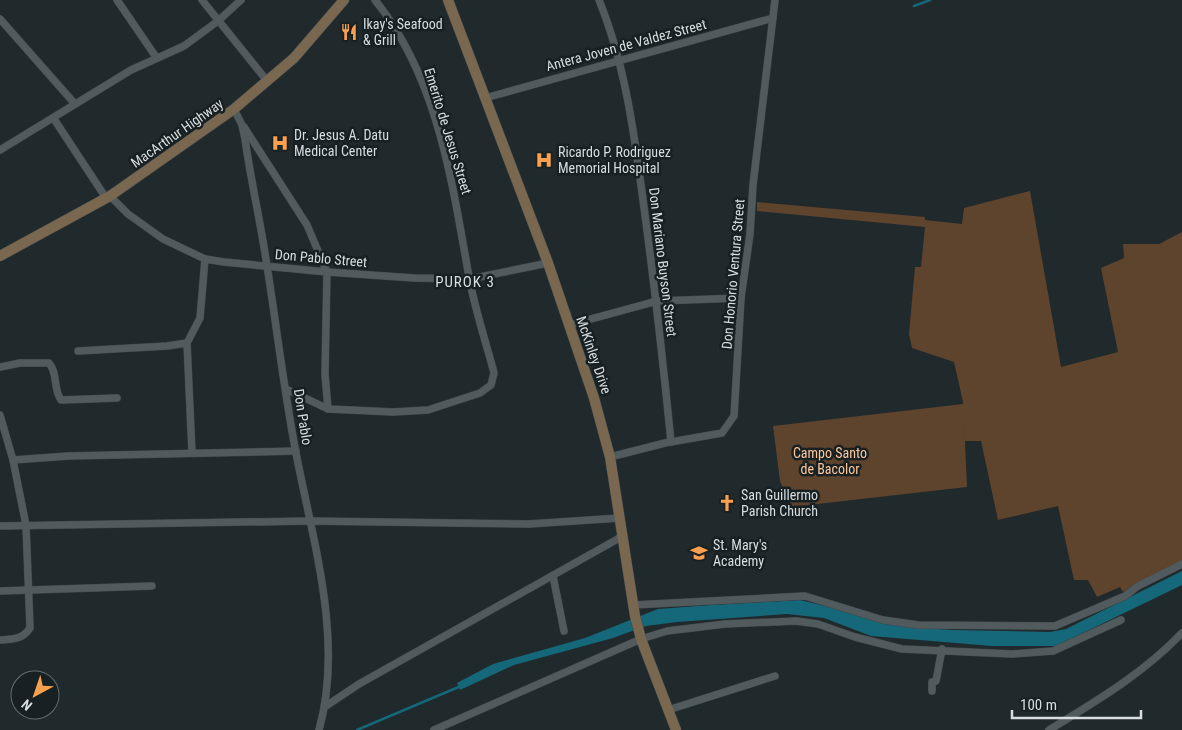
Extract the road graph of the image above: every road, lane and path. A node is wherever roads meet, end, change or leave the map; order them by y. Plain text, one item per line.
1 (117, 0) edge
2 (202, 0) edge
3 (241, 0) edge
4 (344, 0) edge
5 (375, 0) edge
6 (448, 0) edge
7 (598, 0) edge
8 (774, 0) edge
9 (231, 3) edge
10 (773, 18) junction
11 (0, 19) edge
12 (218, 21) junction
13 (156, 58) junction
14 (619, 61) junction
15 (268, 82) junction
16 (485, 98) junction
17 (75, 104) junction
18 (234, 109) junction
19 (54, 119) junction
20 (242, 125) junction
21 (0, 150) edge
22 (108, 197) junction
23 (0, 256) edge
24 (205, 259) junction
25 (548, 263) junction
26 (267, 266) junction
27 (327, 272) junction
28 (470, 279) junction
29 (741, 298) junction
30 (657, 301) junction
31 (569, 325) junction
32 (187, 343) junction
33 (78, 351) dead end
34 (0, 367) edge
35 (286, 389) junction
36 (117, 398) dead end
37 (328, 409) junction
38 (0, 416) edge
39 (671, 442) junction
40 (296, 451) junction
41 (192, 453) junction
42 (610, 457) junction
43 (13, 460) junction
44 (620, 518) junction
45 (309, 521) junction
46 (26, 525) junction
47 (0, 526) edge
48 (623, 536) junction
49 (1182, 564) edge
50 (553, 576) junction
51 (152, 586) dead end
52 (28, 589) junction
53 (0, 591) edge
54 (634, 611) junction
55 (1121, 620) dead end
56 (564, 631) dead end
57 (1182, 634) edge
58 (640, 636) junction
59 (0, 640) edge
60 (942, 650) junction
61 (774, 676) dead end
62 (932, 691) dead end
63 (326, 706) junction
64 (668, 710) junction
65 (1058, 727) edge
66 (320, 730) edge
67 (434, 730) edge
68 (676, 730) edge
69 (1049, 730) edge

1 - 13 street
2 - 12 street
3 - 9 street
4 - 15 main road, MacArthur Highway
5 - 28 street, Emerito de Jesus Street
6 - 16 main road, McKinley Drive
7 - 14 street, Don Mariano Buyson Street
8 - 10 street, Don Honorio Ventura Street
9 - 12 street
10 - 14 street, Antera Joven de Valdez Street
10 - 29 street, Don Honorio Ventura Street
11 - 17 street
12 - 13 street
12 - 15 street
13 - 17 street
14 - 16 street, Antera Joven de Valdez Street
14 - 30 street, Don Mariano Buyson Street
15 - 18 main road, MacArthur Highway
16 - 25 main road, McKinley Drive
17 - 19 street
18 - 20 street, Don Pablo
18 - 22 main road, MacArthur Highway
19 - 21 street
19 - 22 street, Don Pablo Street
20 - 26 street, Don Pablo
20 - 27 street
22 - 23 main road, MacArthur Highway
22 - 24 street, Don Pablo Street
24 - 26 street, Don Pablo Street
24 - 32 street
25 - 28 street, Don Pablo Street
25 - 31 main road, McKinley Drive
26 - 27 street, Don Pablo Street
26 - 35 street, Don Pablo
27 - 28 street, Don Pablo Street
27 - 37 street
28 - 37 street, Emerito de Jesus Street
29 - 30 street
29 - 39 street, Don Honorio Ventura Street
30 - 31 street
30 - 39 street, Don Mariano Buyson Street
31 - 42 main road, McKinley Drive
32 - 33 street
32 - 41 street
34 - 36 street
35 - 37 street
35 - 40 street, Don Pablo
38 - 43 street
39 - 42 street, Don Honorio Ventura Street
40 - 41 street
40 - 45 street, Don Pablo
41 - 43 street
42 - 44 main road, McKinley Drive
43 - 46 street
44 - 45 street
44 - 48 main road, McKinley Drive
45 - 46 street
45 - 63 street, Don Pablo
46 - 47 street
46 - 52 street
48 - 50 street
48 - 54 main road, McKinley Drive
49 - 54 street
50 - 56 street
50 - 63 street
51 - 52 street
52 - 53 street
52 - 59 street
54 - 58 main road, McKinley Drive
55 - 60 street
57 - 65 street
58 - 60 street
58 - 64 main road, McKinley Drive
58 - 67 street
60 - 62 street
61 - 64 street
63 - 66 street, Don Pablo
64 - 68 main road, McKinley Drive
65 - 69 street

